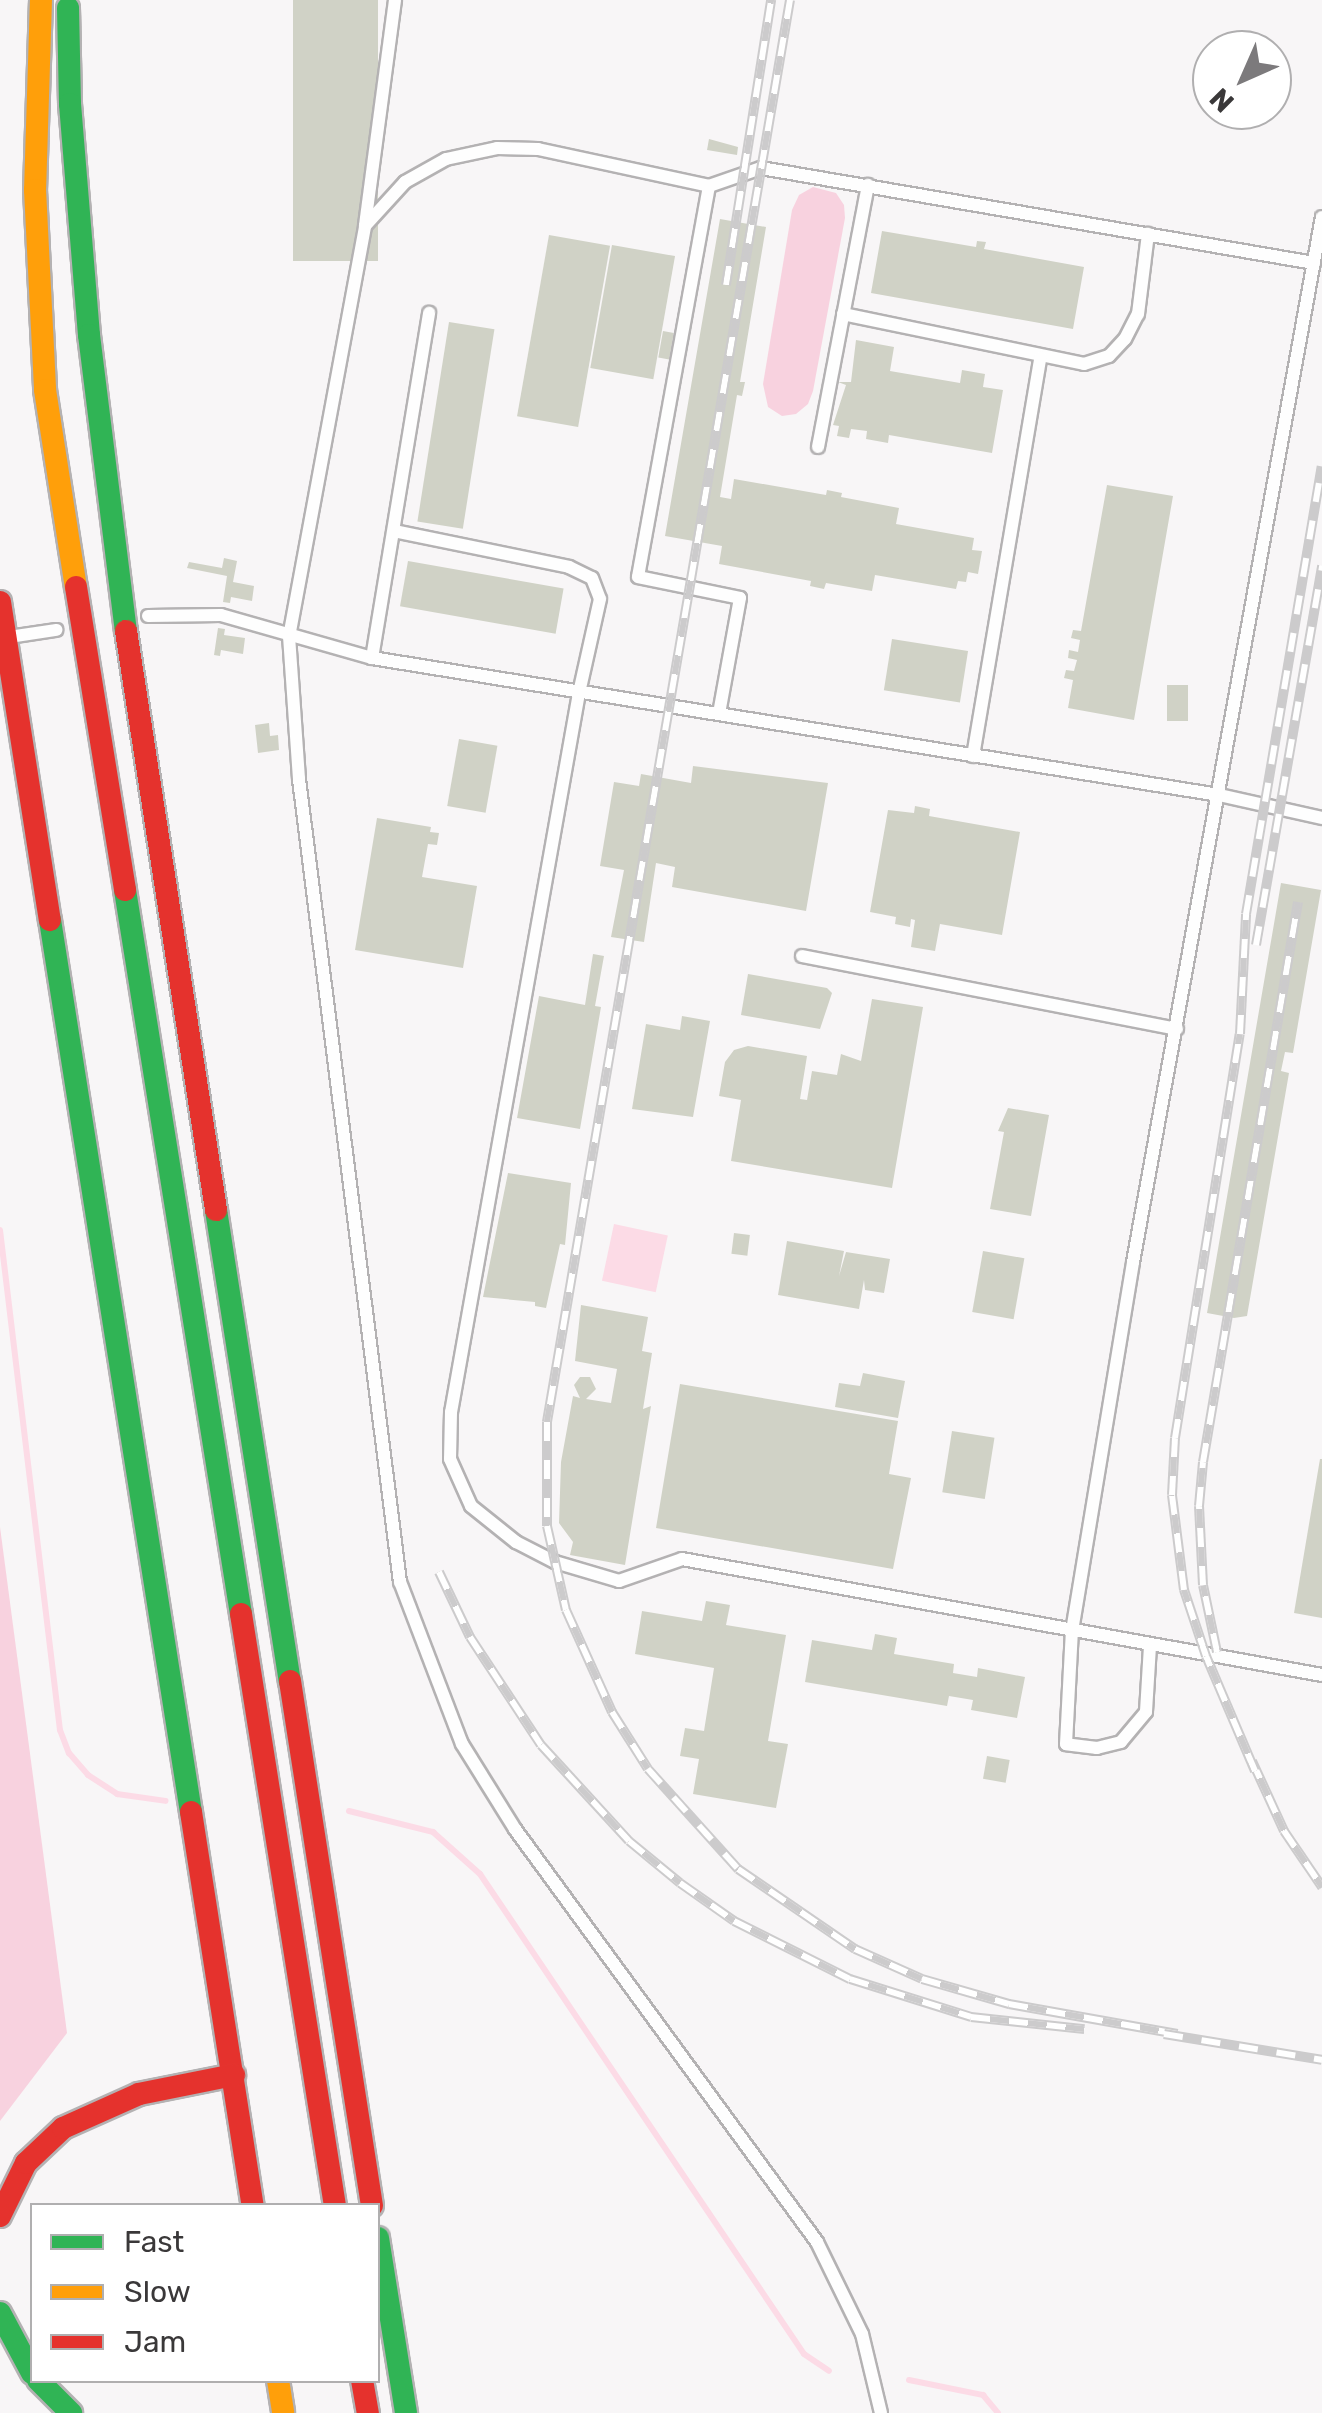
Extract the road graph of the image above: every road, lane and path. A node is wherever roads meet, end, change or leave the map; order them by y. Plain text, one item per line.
1 (41, 0) edge
2 (68, 0) edge
3 (396, 0) edge
4 (868, 185) junction
5 (708, 186) junction
6 (1322, 217) edge
7 (365, 226) junction
8 (1148, 234) junction
9 (1314, 263) junction
10 (1315, 297) edge
11 (428, 313) dead end
12 (844, 314) junction
13 (1040, 358) junction
14 (818, 447) dead end
15 (394, 531) junction
16 (0, 602) edge
17 (148, 616) dead end
18 (56, 630) dead end
19 (289, 636) junction
20 (3, 638) edge
21 (372, 658) junction
22 (579, 692) junction
23 (719, 714) junction
24 (973, 756) junction
25 (1219, 795) junction
26 (1322, 818) edge
27 (802, 956) dead end
28 (1178, 1028) junction
29 (1072, 1631) junction
30 (1150, 1646) junction
31 (1322, 1675) edge
32 (234, 2075) junction
33 (253, 2203) edge
34 (334, 2203) edge
35 (372, 2203) edge
36 (0, 2216) edge
37 (380, 2250) edge
38 (0, 2314) edge
39 (30, 2369) edge
40 (41, 2383) edge
41 (278, 2383) edge
42 (363, 2383) edge
43 (71, 2413) edge
44 (283, 2413) edge
45 (368, 2413) edge
46 (406, 2413) edge
47 (881, 2413) edge

1 - 34 main road
2 - 35 main road
3 - 7 lane
4 - 5 lane
4 - 8 lane
4 - 12 lane
5 - 7 lane
5 - 23 lane
6 - 9 lane
7 - 19 lane
8 - 9 lane
8 - 13 lane
9 - 10 lane
10 - 25 lane
11 - 15 lane
12 - 13 lane
12 - 14 lane
13 - 24 lane
15 - 21 lane
15 - 22 lane
16 - 20 main road
17 - 19 lane
18 - 20 lane
19 - 21 lane
19 - 47 lane
20 - 32 main road
21 - 22 lane
22 - 23 lane
22 - 29 lane
23 - 24 lane
24 - 25 lane
25 - 26 lane
25 - 28 lane
27 - 28 lane
28 - 29 lane
29 - 30 lane
29 - 30 lane
30 - 31 lane
32 - 33 main road
32 - 36 main road
37 - 46 main road
38 - 39 main road
40 - 43 main road
41 - 44 main road
42 - 45 main road

